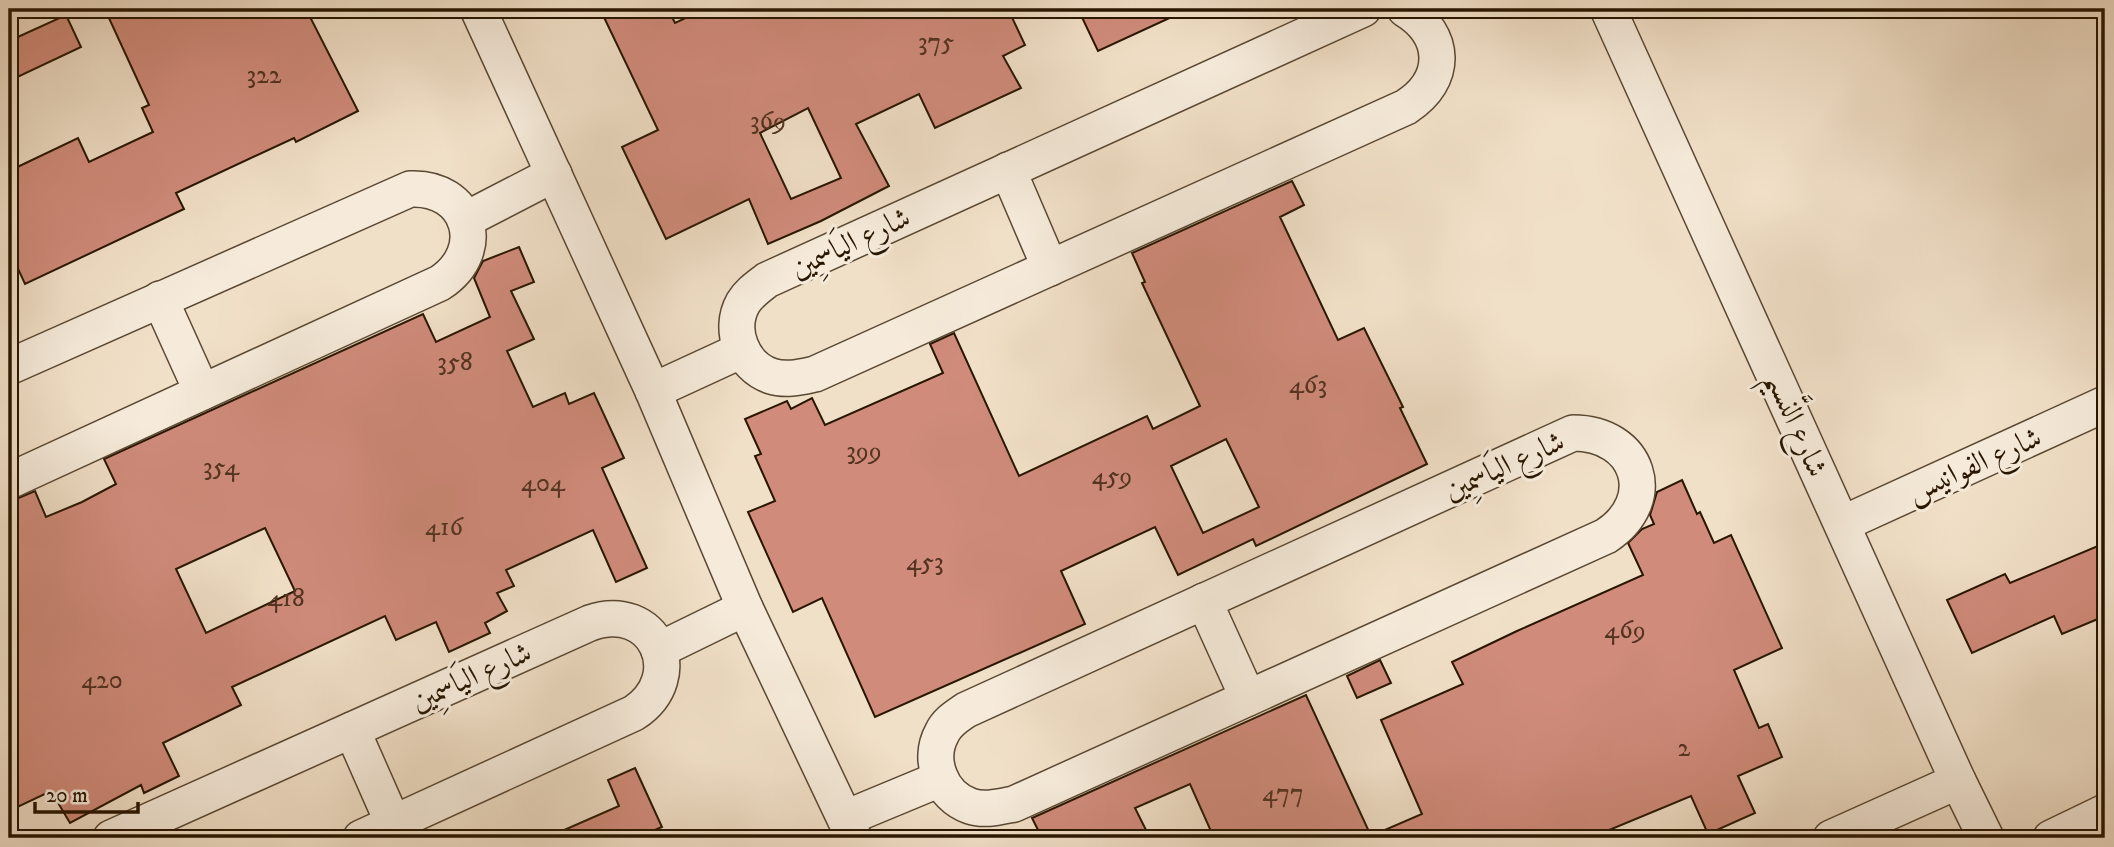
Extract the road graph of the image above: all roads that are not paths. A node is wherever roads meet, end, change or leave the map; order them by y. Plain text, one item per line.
1 (478, 9) edge
2 (1363, 9) edge
3 (1405, 9) edge
4 (1608, 9) edge
5 (1008, 170) junction
6 (554, 174) junction
7 (465, 220) junction
8 (1050, 268) junction
9 (160, 299) junction
10 (742, 350) junction
11 (9, 367) edge
12 (653, 391) junction
13 (202, 392) junction
14 (2105, 404) edge
15 (9, 481) edge
16 (1842, 524) junction
17 (1205, 601) junction
18 (745, 608) junction
19 (659, 650) junction
20 (1248, 698) junction
21 (352, 730) junction
22 (940, 779) junction
23 (1958, 781) junction
24 (2105, 812) edge
25 (393, 824) junction
26 (850, 828) edge
27 (111, 838) edge
28 (361, 838) edge
29 (1831, 838) edge
30 (1986, 838) edge
31 (2052, 838) edge

1 - 6 street
2 - 5 street, شارع اليَاسمِين
3 - 8 street
4 - 16 street, شارع النَّسيم
5 - 8 street
5 - 10 street, شارع اليَاسمِين
6 - 7 street
6 - 12 street
7 - 9 street
7 - 13 street
8 - 10 street
9 - 11 street
9 - 13 street
10 - 12 street
12 - 18 street
13 - 15 street
14 - 16 street, شارع الفوانيس
16 - 23 street, شارع النَّسيم
17 - 20 street
17 - 20 street, شارع اليَاسمِين
17 - 22 street, شارع اليَاسمِين
18 - 19 street
18 - 26 street
19 - 21 street, شارع اليَاسمِين
19 - 25 street
20 - 22 street, شارع اليَاسمِين
21 - 25 street
21 - 27 street, شارع اليَاسمِين
22 - 26 street
23 - 29 street
23 - 30 street, شارع النَّسيم
24 - 31 street
25 - 28 street

